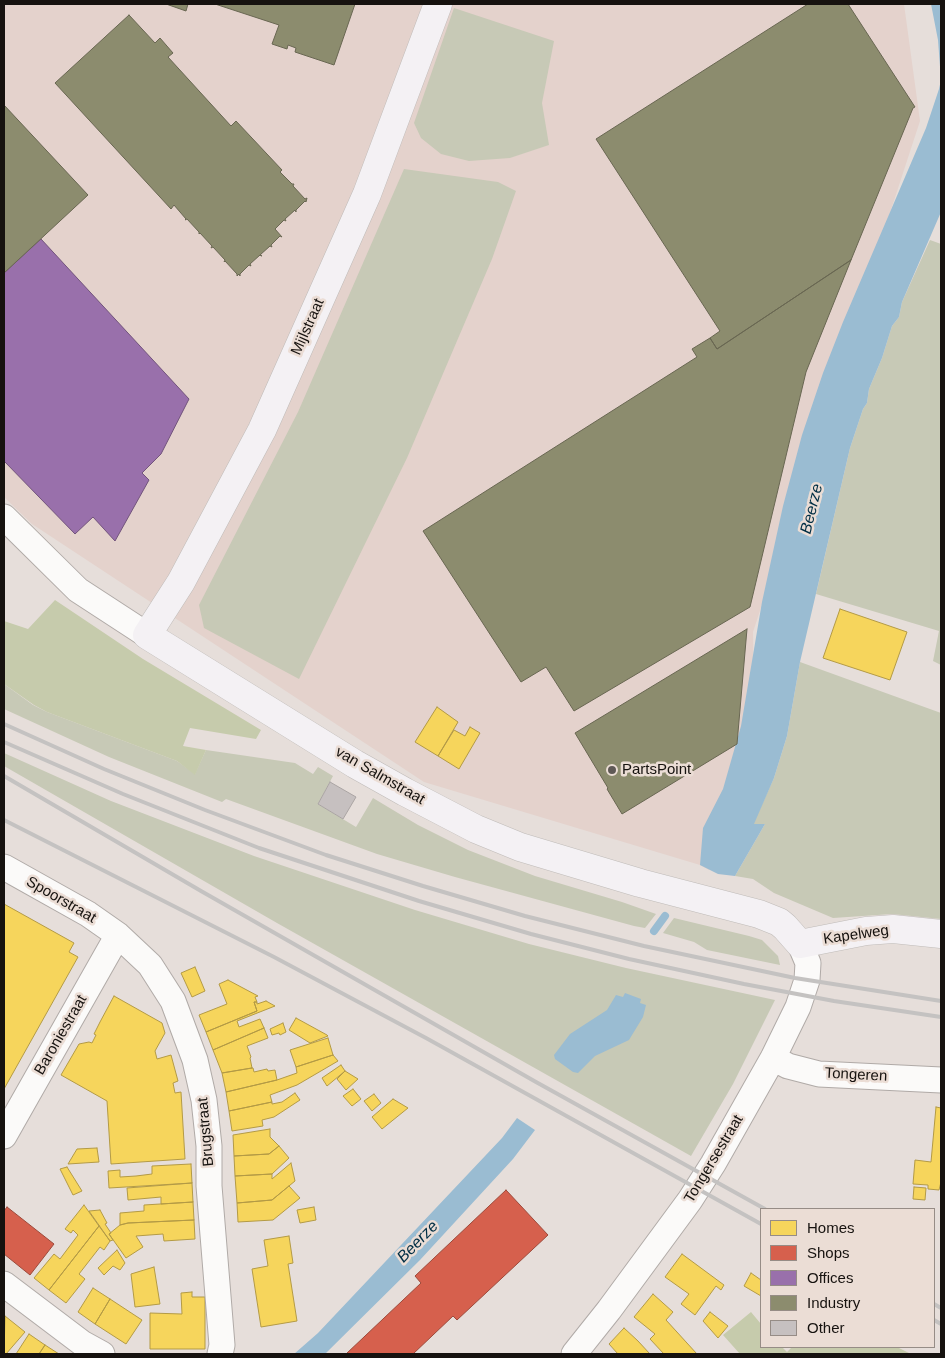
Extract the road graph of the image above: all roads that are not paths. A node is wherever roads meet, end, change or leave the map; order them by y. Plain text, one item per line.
1 (438, 4) edge
2 (4, 517) edge
3 (148, 635) junction
4 (4, 867) edge
5 (941, 934) edge
6 (118, 935) junction
7 (800, 944) junction
8 (773, 1058) junction
9 (941, 1080) edge
10 (4, 1136) edge
11 (4, 1284) edge
12 (581, 1352) edge
13 (102, 1354) edge
14 (220, 1354) edge

1 - 3 main road, Mijlstraat
2 - 3 street, van Salmstraat
3 - 7 main road, van Salmstraat
4 - 6 street, Spoorstraat
5 - 7 main road, Kapelweg
6 - 10 street, Baroniestraat
6 - 14 street, Brugstraat
7 - 8 street, Tongersestraat
8 - 9 street, Tongeren
8 - 12 street, Tongersestraat
11 - 13 street

